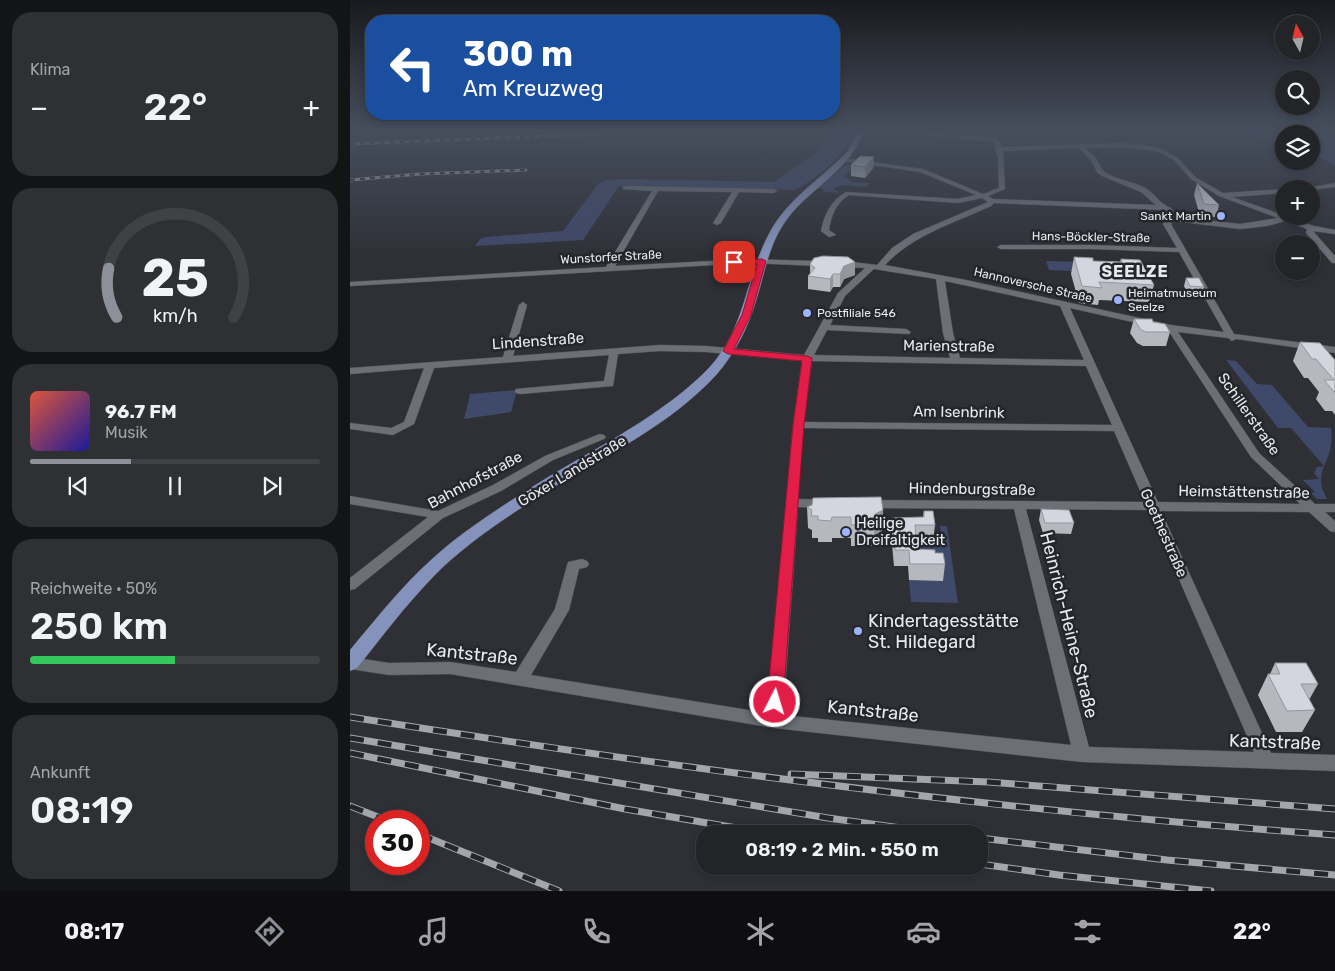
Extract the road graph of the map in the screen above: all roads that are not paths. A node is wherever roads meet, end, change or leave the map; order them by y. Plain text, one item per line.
1 (828, 173) edge
2 (927, 173) edge
3 (1002, 173) edge
4 (1102, 173) edge
5 (1188, 173) edge
6 (1335, 185) edge
7 (1320, 187) edge
8 (624, 188) dead end
9 (656, 189) junction
10 (737, 190) junction
11 (774, 191) dead end
12 (1275, 192) edge
13 (1221, 195) junction
14 (983, 196) junction
15 (992, 202) junction
16 (1161, 206) junction
17 (1275, 216) edge
18 (1174, 219) junction
19 (1275, 221) edge
20 (717, 223) dead end
21 (1302, 225) edge
22 (1312, 228) junction
23 (1335, 232) edge
24 (832, 235) dead end
25 (1001, 247) dead end
26 (1182, 250) junction
27 (762, 261) junction
28 (1335, 261) edge
29 (876, 266) junction
30 (609, 269) junction
31 (940, 277) junction
32 (350, 284) edge
33 (1064, 305) junction
34 (523, 306) dead end
35 (823, 327) junction
36 (1171, 328) junction
37 (906, 332) dead end
38 (1232, 338) junction
39 (614, 350) junction
40 (1335, 350) edge
41 (728, 351) junction
42 (507, 358) junction
43 (807, 358) junction
44 (956, 361) junction
45 (1090, 363) junction
46 (430, 365) junction
47 (350, 371) edge
48 (520, 391) dead end
49 (798, 425) junction
50 (350, 426) edge
51 (1119, 428) junction
52 (600, 437) dead end
53 (350, 500) edge
54 (792, 503) junction
55 (840, 504) edge
56 (858, 504) edge
57 (1019, 506) junction
58 (1152, 507) junction
59 (1335, 508) edge
60 (1312, 509) junction
61 (439, 515) junction
62 (1335, 528) edge
63 (582, 564) dead end
64 (350, 585) edge
65 (350, 663) edge
66 (520, 679) junction
67 (774, 721) junction
68 (1082, 754) junction
69 (1266, 761) junction
70 (1335, 764) edge

1 - 27 main road, Göxer Landstraße
2 - 14 street
3 - 14 street
4 - 16 street
5 - 13 street
6 - 7 street
8 - 9 street
9 - 10 street
9 - 30 street
10 - 11 street
10 - 20 street
12 - 13 street
13 - 17 street
14 - 15 street
14 - 24 street
15 - 16 street
15 - 29 street
16 - 18 street
18 - 19 street
18 - 26 street
21 - 22 street
22 - 23 street
22 - 28 street
25 - 26 street, Hans-Böckler-Straße
26 - 38 street
27 - 29 street, Wunstorfer Straße
27 - 30 street, Wunstorfer Straße
27 - 41 main road, Göxer Landstraße
29 - 31 street, Hannoversche Straße
29 - 35 street
30 - 32 street, Wunstorfer Straße
31 - 33 street, Hannoversche Straße
31 - 44 street
33 - 36 street, Hannoversche Straße
33 - 45 street, Goethestraße
34 - 42 street
35 - 37 street
35 - 43 street
36 - 38 street, Hannoversche Straße
36 - 60 street, Schillerstraße
38 - 40 street, Hannoversche Straße
39 - 41 street, Lindenstraße
39 - 42 street, Lindenstraße
39 - 48 street
41 - 43 street, Marienstraße
41 - 65 main road, Göxer Landstraße
42 - 46 street, Lindenstraße
43 - 44 street, Marienstraße
43 - 49 street
44 - 45 street, Marienstraße
45 - 51 street, Goethestraße
46 - 47 street, Lindenstraße
46 - 50 street
49 - 51 street, Am Isenbrink
49 - 54 street
51 - 58 street, Goethestraße
52 - 61 street, Bahnhofstraße
53 - 61 street
54 - 55 street
54 - 67 street
56 - 57 street, Hindenburgstraße
57 - 58 street, Hindenburgstraße
57 - 68 street, Heinrich-Heine-Straße
58 - 60 street, Heimstättenstraße
58 - 69 street, Goethestraße
59 - 60 street, Heimstättenstraße
60 - 62 street, Schillerstraße
61 - 64 street, Bahnhofstraße
63 - 66 street
65 - 66 street, Kantstraße
66 - 67 street, Kantstraße
67 - 68 street, Kantstraße
68 - 69 street, Kantstraße
69 - 70 street, Kantstraße

